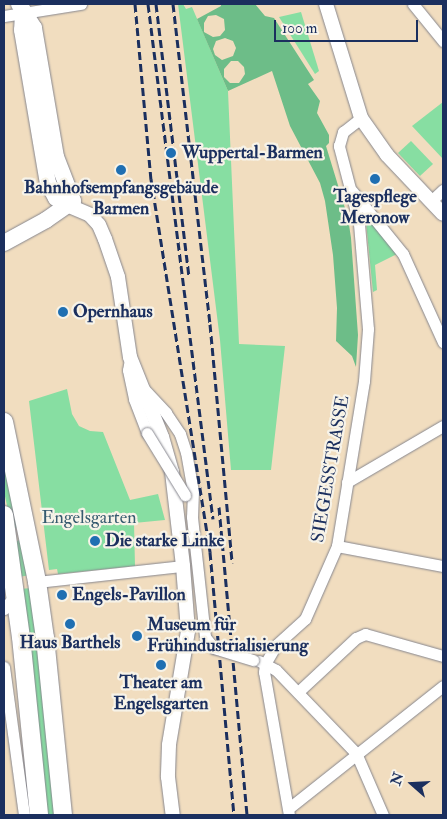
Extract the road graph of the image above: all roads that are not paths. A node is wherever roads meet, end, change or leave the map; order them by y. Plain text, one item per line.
1 (81, 4) edge
2 (326, 4) edge
3 (413, 4) edge
4 (21, 8) edge
5 (4, 16) edge
6 (443, 41) edge
7 (361, 118) junction
8 (351, 190) junction
9 (443, 190) edge
10 (431, 201) junction
11 (73, 205) junction
12 (443, 214) edge
13 (4, 243) edge
14 (443, 342) edge
15 (130, 357) junction
16 (142, 387) junction
17 (4, 422) edge
18 (443, 426) edge
19 (347, 482) junction
20 (4, 515) edge
21 (192, 517) junction
22 (29, 537) junction
23 (8, 543) junction
24 (337, 546) junction
25 (184, 566) junction
26 (443, 566) edge
27 (37, 582) junction
28 (16, 594) junction
29 (4, 609) edge
30 (443, 656) edge
31 (265, 664) junction
32 (4, 667) edge
33 (443, 686) edge
34 (298, 692) junction
35 (356, 752) junction
36 (289, 812) edge
37 (24, 815) edge
38 (39, 815) edge
39 (63, 815) edge
40 (173, 815) edge
41 (383, 815) edge

1 - 4 street
2 - 7 street
3 - 6 street
4 - 5 street
4 - 11 main road
7 - 8 street, SIEGESSTRASSE
7 - 10 street
8 - 14 street
8 - 19 street, SIEGESSTRASSE
9 - 10 street
10 - 12 street
11 - 13 main road
11 - 15 street
15 - 16 street
15 - 21 street, bridge
16 - 21 street
16 - 25 street
17 - 22 main road
18 - 19 street
19 - 24 street, SIEGESSTRASSE
20 - 23 main road
21 - 31 street, bridge
22 - 23 main road
22 - 27 main road
23 - 28 main road
24 - 26 street
24 - 31 street, SIEGESSTRASSE
25 - 27 street
25 - 40 street
27 - 39 main road
28 - 29 street
28 - 38 main road
30 - 34 street
31 - 34 street
31 - 36 street
32 - 37 street
33 - 35 street
34 - 35 street
35 - 36 street
35 - 41 street

